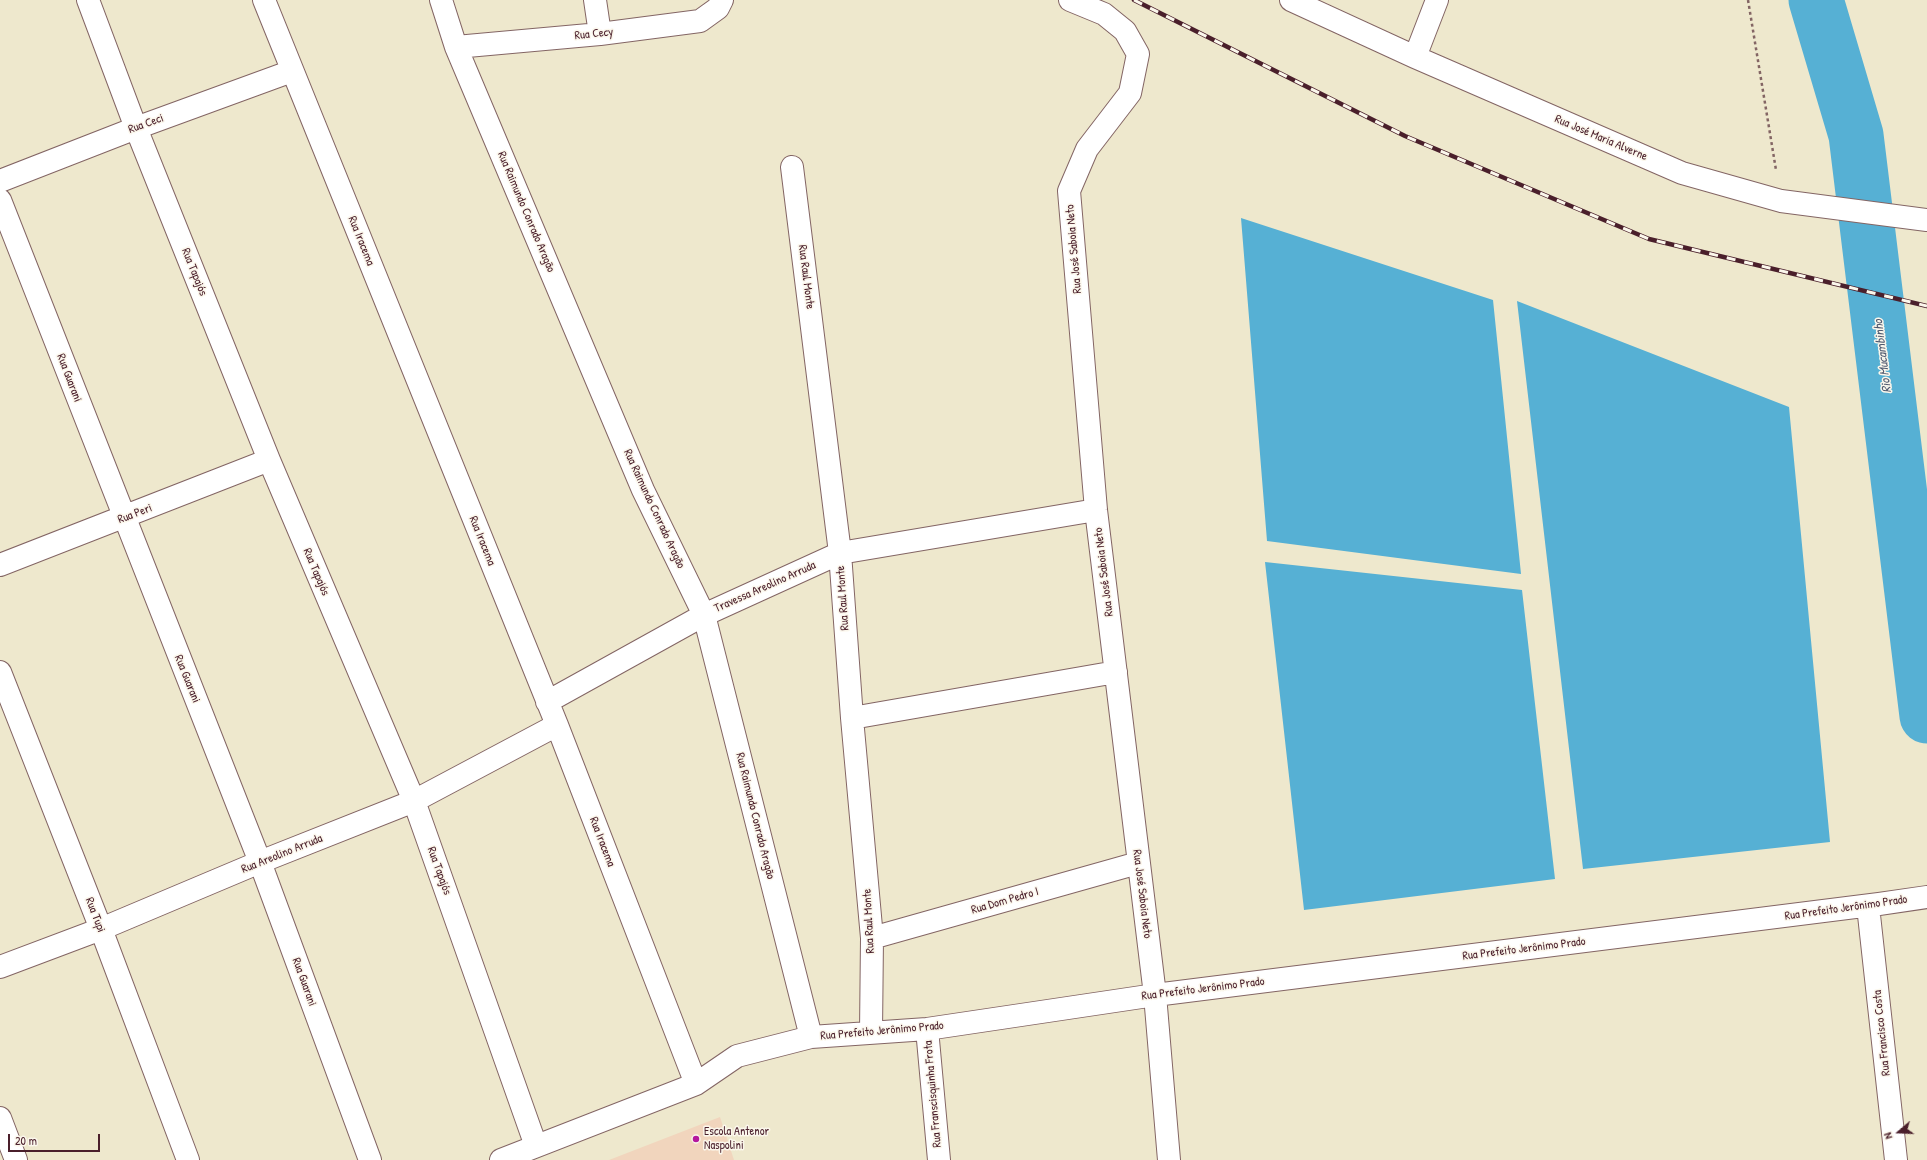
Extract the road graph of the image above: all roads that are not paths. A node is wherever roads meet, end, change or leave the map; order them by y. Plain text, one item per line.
1 (88, 0) edge
2 (264, 0) edge
3 (441, 0) edge
4 (594, 0) edge
5 (722, 0) edge
6 (1070, 0) edge
7 (1292, 0) edge
8 (1437, 0) edge
9 (600, 34) junction
10 (456, 47) junction
11 (1415, 57) junction
12 (292, 71) junction
13 (136, 128) junction
14 (792, 167) dead end
15 (0, 181) edge
16 (0, 200) edge
17 (1927, 220) edge
18 (269, 460) junction
19 (1096, 510) junction
20 (124, 518) junction
21 (840, 554) junction
22 (0, 565) edge
23 (704, 615) junction
24 (0, 672) edge
25 (1116, 672) junction
26 (546, 702) junction
27 (852, 718) junction
28 (557, 725) junction
29 (414, 801) junction
30 (260, 862) junction
31 (1138, 864) junction
32 (1927, 897) edge
33 (1873, 905) junction
34 (101, 929) junction
35 (872, 938) junction
36 (0, 967) edge
37 (1155, 995) junction
38 (927, 1029) junction
39 (871, 1032) junction
40 (811, 1037) junction
41 (696, 1084) junction
42 (0, 1118) edge
43 (536, 1146) junction
44 (16, 1160) edge
45 (188, 1160) edge
46 (370, 1160) edge
47 (501, 1160) edge
48 (939, 1160) edge
49 (1169, 1160) edge
50 (1896, 1160) edge

1 - 13 street, Rua Tapajós
2 - 12 street, Rua Iracema
3 - 10 street, Rua Raimundo Conrado Aragão
4 - 9 street
5 - 9 street, Rua Cecy
6 - 19 street, Rua José Saboia Neto
7 - 11 street, Rua José Maria Alverne
8 - 11 street
9 - 10 street, Rua Cecy
10 - 23 street, Rua Raimundo Conrado Aragão
11 - 17 street, Rua José Maria Alverne
12 - 13 street, Rua Ceci
12 - 26 street, Rua Iracema
13 - 15 street, Rua Ceci
13 - 18 street, Rua Tapajós
14 - 21 street, Rua Raul Monte
16 - 20 street, Rua Guarani
18 - 20 street, Rua Peri
18 - 29 street, Rua Tapajós
19 - 21 street, Travessa Areolino Arruda
19 - 25 street, Rua José Saboia Neto
20 - 22 street, Rua Peri
20 - 30 street, Rua Guarani
21 - 23 street, Travessa Areolino Arruda
21 - 27 street, Rua Raul Monte
23 - 26 street, Travessa Areolino Arruda
23 - 40 street, Rua Raimundo Conrado Aragão
24 - 34 street, Rua Tupi
25 - 27 street
25 - 31 street, Rua José Saboia Neto
26 - 28 street, Rua Iracema
27 - 35 street, Rua Raul Monte
28 - 29 street, Rua Areolino Arruda
28 - 41 street, Rua Iracema
29 - 30 street, Rua Areolino Arruda
29 - 43 street, Rua Tapajós
30 - 34 street, Rua Areolino Arruda
30 - 46 street, Rua Guarani
31 - 35 street, Rua Dom Pedro I
31 - 37 street, Rua José Saboia Neto
32 - 33 street, Rua Prefeito Jerônimo Prado
33 - 37 street, Rua Prefeito Jerônimo Prado
33 - 50 street, Rua Francisco Costa
34 - 36 street, Rua Areolino Arruda
34 - 45 street, Rua Tupi
35 - 39 street, Rua Raul Monte
37 - 38 street, Rua Prefeito Jerônimo Prado
37 - 49 street, Rua José Saboia Neto
38 - 39 street, Rua Prefeito Jerônimo Prado
38 - 48 street, Rua Franscisquinha Frota
39 - 40 street, Rua Prefeito Jerônimo Prado
40 - 41 street, Rua Prefeito Jerônimo Prado
41 - 43 street, Rua Prefeito Jerônimo Prado
42 - 44 street
43 - 47 street, Rua Prefeito Jerônimo Prado

